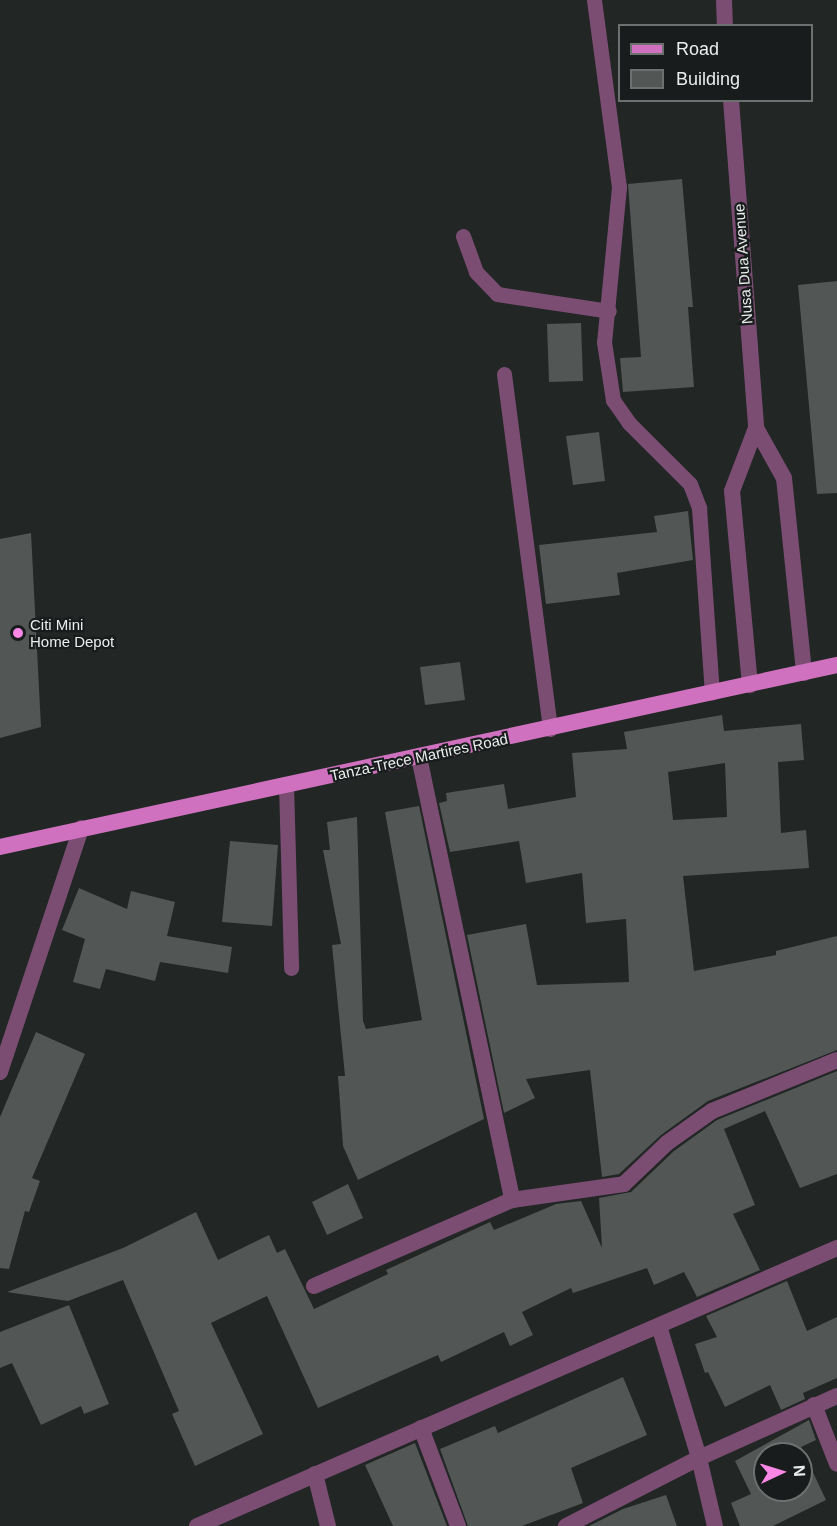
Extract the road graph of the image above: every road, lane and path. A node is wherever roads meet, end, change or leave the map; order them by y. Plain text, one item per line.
1 (594, 0) edge
2 (723, 0) edge
3 (725, 24) edge
4 (731, 102) edge
5 (463, 236) dead end
6 (609, 311) junction
7 (504, 374) dead end
8 (756, 428) junction
9 (837, 666) edge
10 (804, 673) junction
11 (750, 685) junction
12 (712, 693) junction
13 (550, 729) junction
14 (420, 757) junction
15 (286, 784) junction
16 (81, 828) junction
17 (0, 847) edge
18 (291, 968) dead end
19 (837, 1060) edge
20 (0, 1072) edge
21 (512, 1200) junction
22 (837, 1248) edge
23 (314, 1286) dead end
24 (659, 1326) junction
25 (837, 1396) edge
26 (814, 1406) junction
27 (421, 1428) junction
28 (699, 1458) junction
29 (837, 1464) edge
30 (315, 1474) junction
31 (587, 1522) edge
32 (196, 1526) edge
33 (328, 1526) edge
34 (458, 1526) edge
35 (566, 1526) edge
36 (715, 1526) edge

1 - 6 lane
2 - 3 street
4 - 8 street, Nusa Dua Avenue
5 - 6 lane
6 - 12 lane
7 - 13 lane
8 - 10 street, Nusa Dua Avenue
8 - 11 street, Nusa Dua Avenue
9 - 10 main road, Tanza-Trece Martires Road
10 - 11 main road, Tanza-Trece Martires Road
11 - 12 main road, Tanza-Trece Martires Road
12 - 13 main road, Tanza-Trece Martires Road
13 - 14 main road, Tanza-Trece Martires Road
14 - 15 main road, Tanza-Trece Martires Road
14 - 21 street
15 - 16 main road, Tanza-Trece Martires Road
15 - 18 lane
16 - 17 main road, Tanza-Trece Martires Road
16 - 20 street
19 - 21 street
21 - 23 street
22 - 24 street
24 - 27 street
24 - 28 street
25 - 26 street
26 - 28 street
26 - 29 street
27 - 30 street
27 - 34 street
28 - 31 street
28 - 36 street
30 - 32 street
30 - 33 street
31 - 35 street

